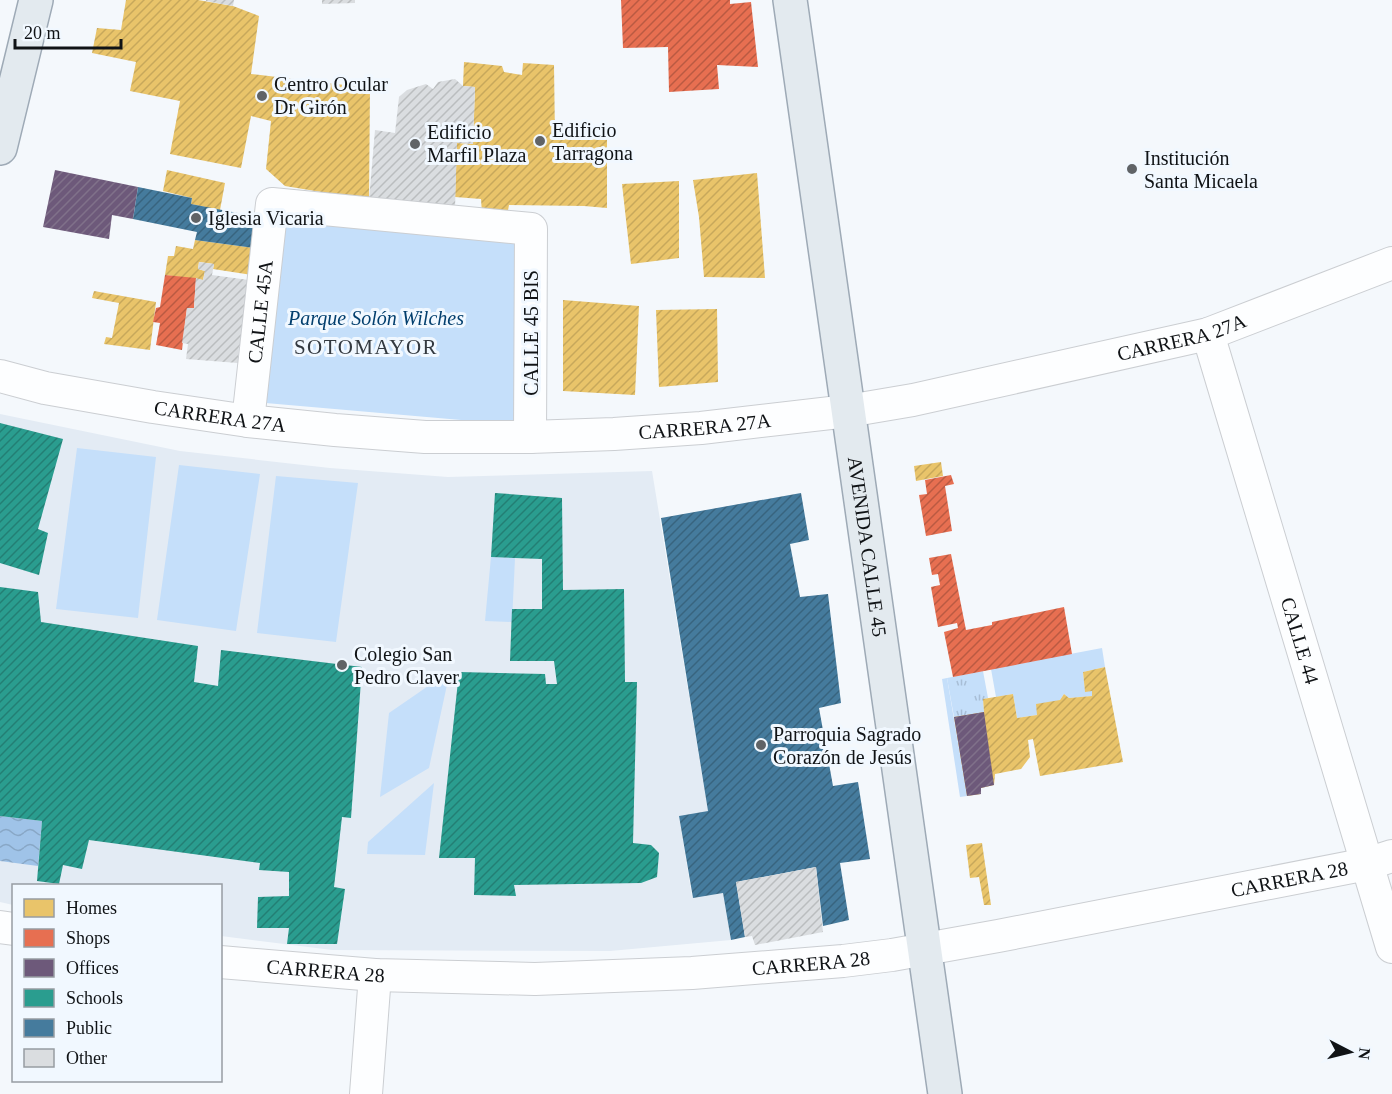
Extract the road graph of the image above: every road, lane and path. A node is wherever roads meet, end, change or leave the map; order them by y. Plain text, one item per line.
1 (36, 0) edge
2 (790, 0) edge
3 (0, 148) edge
4 (272, 204) joint
5 (1392, 263) edge
6 (1208, 334) junction
7 (0, 376) edge
8 (848, 411) junction
9 (248, 421) junction
10 (530, 437) junction
11 (1380, 860) edge
12 (1392, 947) edge
13 (924, 949) junction
14 (222, 962) edge
15 (375, 975) junction
16 (366, 1094) edge
17 (945, 1094) edge

1 - 3 main road
2 - 8 main road, AVENIDA CALLE 45
4 - 9 street, CALLE 45A
4 - 10 street, CALLE 45 BIS
5 - 6 street, CARRERA 27A
6 - 8 street, CARRERA 27A
6 - 11 street, CALLE 44
7 - 9 street, CARRERA 27A
8 - 10 street, CARRERA 27A
8 - 13 main road, AVENIDA CALLE 45
9 - 10 street, CARRERA 27A
11 - 12 street, CALLE 44
11 - 13 street, CARRERA 28
13 - 15 street, CARRERA 28
13 - 17 main road, AVENIDA CALLE 45
14 - 15 street, CARRERA 28
15 - 16 street

